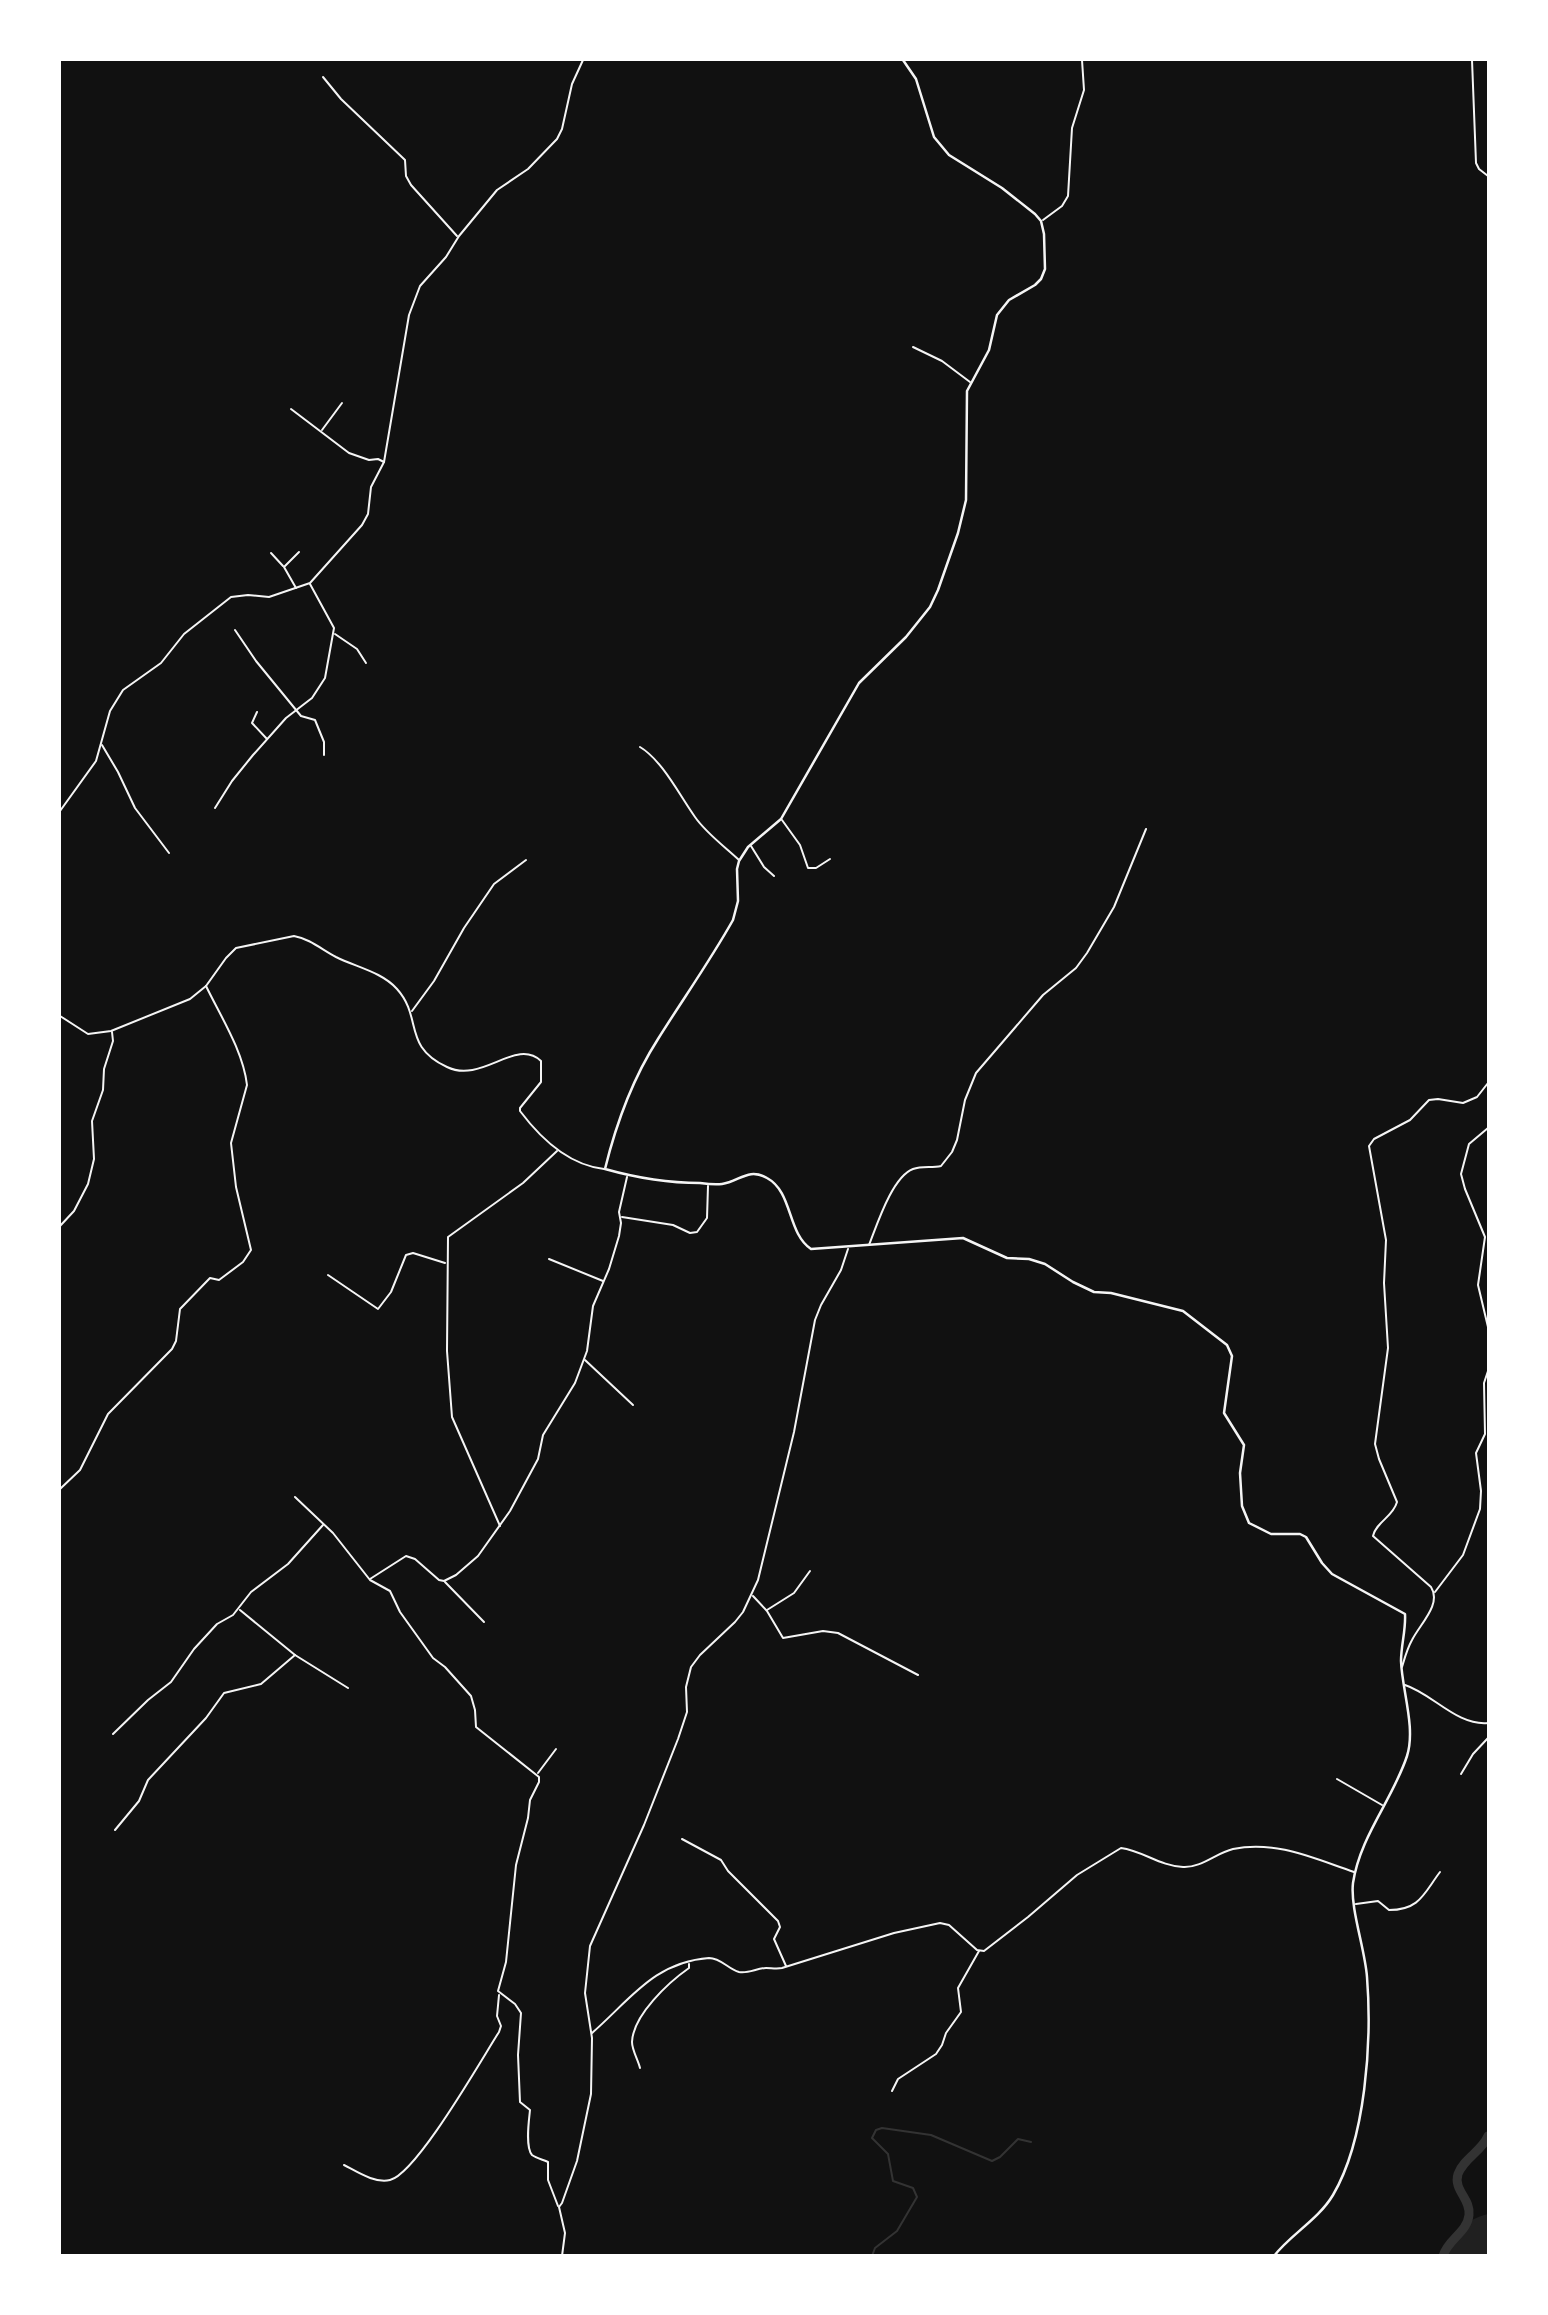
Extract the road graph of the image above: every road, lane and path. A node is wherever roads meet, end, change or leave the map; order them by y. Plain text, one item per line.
1 (583, 60) edge
2 (903, 60) edge
3 (1082, 60) edge
4 (1472, 60) edge
5 (323, 77) dead end
6 (1489, 176) edge
7 (1041, 221) junction
8 (458, 237) junction
9 (913, 347) dead end
10 (971, 383) junction
11 (342, 403) dead end
12 (292, 409) dead end
13 (321, 431) junction
14 (384, 462) junction
15 (299, 552) dead end
16 (271, 553) dead end
17 (284, 567) junction
18 (310, 583) junction
19 (297, 589) junction
20 (235, 630) dead end
21 (334, 634) junction
22 (366, 663) dead end
23 (297, 709) junction
24 (257, 712) dead end
25 (267, 739) junction
26 (101, 744) junction
27 (640, 747) dead end
28 (324, 755) dead end
29 (215, 808) dead end
30 (60, 811) edge
31 (781, 820) junction
32 (1146, 829) dead end
33 (751, 846) junction
34 (169, 853) dead end
35 (830, 859) dead end
36 (526, 860) dead end
37 (739, 861) junction
38 (774, 876) dead end
39 (206, 986) junction
40 (411, 1012) junction
41 (60, 1016) edge
42 (111, 1031) junction
43 (1489, 1083) edge
44 (1489, 1128) edge
45 (558, 1151) junction
46 (605, 1169) junction
47 (627, 1175) junction
48 (708, 1184) junction
49 (621, 1217) junction
50 (60, 1226) edge
51 (1488, 1228) edge
52 (1482, 1229) junction
53 (869, 1246) junction
54 (849, 1247) junction
55 (549, 1259) dead end
56 (447, 1263) junction
57 (328, 1275) dead end
58 (604, 1281) junction
59 (1489, 1326) edge
60 (584, 1360) junction
61 (1489, 1371) edge
62 (633, 1405) dead end
63 (60, 1489) edge
64 (295, 1497) dead end
65 (324, 1524) junction
66 (500, 1526) junction
67 (810, 1570) dead end
68 (370, 1580) junction
69 (444, 1581) junction
70 (752, 1595) junction
71 (1432, 1596) junction
72 (239, 1609) junction
73 (766, 1610) junction
74 (484, 1622) dead end
75 (295, 1656) junction
76 (1402, 1668) junction
77 (918, 1675) dead end
78 (1404, 1685) junction
79 (348, 1688) dead end
80 (1489, 1723) edge
81 (113, 1734) dead end
82 (1489, 1738) edge
83 (556, 1749) dead end
84 (537, 1774) junction
85 (1461, 1774) dead end
86 (1337, 1779) dead end
87 (1383, 1805) junction
88 (115, 1830) dead end
89 (682, 1839) dead end
90 (1440, 1872) dead end
91 (1356, 1873) junction
92 (1355, 1904) junction
93 (979, 1951) junction
94 (689, 1963) junction
95 (786, 1967) junction
96 (499, 1994) junction
97 (591, 2034) junction
98 (640, 2068) dead end
99 (892, 2091) dead end
100 (344, 2165) dead end
101 (559, 2207) junction
102 (562, 2256) edge
103 (1273, 2256) edge

1 - 8 street
2 - 7 street
3 - 7 street
4 - 6 street
5 - 8 street
7 - 10 street
8 - 14 street
9 - 10 street
10 - 31 street
11 - 13 street
12 - 13 street
13 - 14 street
14 - 18 street
15 - 17 street
16 - 17 street
17 - 19 street
18 - 19 street
18 - 21 street
19 - 26 street
20 - 23 street
21 - 22 street
21 - 23 street
23 - 25 street
23 - 28 street
24 - 25 street
25 - 29 street
26 - 30 street
26 - 34 street
27 - 37 street
31 - 33 street
31 - 35 street
32 - 53 street
33 - 37 street
33 - 38 street
36 - 40 street
37 - 46 street
39 - 40 street
39 - 42 street
39 - 63 street
40 - 45 street
41 - 42 street
42 - 50 street
43 - 71 street
44 - 52 street
45 - 46 street
45 - 56 street
46 - 47 street
47 - 48 street
47 - 49 street
48 - 49 street
48 - 54 street
49 - 58 street
51 - 52 street
52 - 59 street
53 - 54 street
53 - 76 street
54 - 70 street
55 - 58 street
56 - 57 street
56 - 66 street
58 - 60 street
60 - 62 street
60 - 66 street
61 - 71 street
64 - 65 street
65 - 68 street
65 - 72 street
66 - 69 street
67 - 73 street
68 - 69 street
68 - 84 street
69 - 74 street
70 - 73 street
70 - 97 street
71 - 76 street
72 - 75 street
72 - 81 street
73 - 77 street
75 - 79 street
75 - 88 street
76 - 78 street
78 - 80 street
78 - 87 street
82 - 85 street
83 - 84 street
84 - 96 street
86 - 87 street
87 - 91 street
89 - 95 street
90 - 92 street
91 - 92 street
91 - 93 street
92 - 103 street
93 - 95 street
93 - 99 street
94 - 95 street
94 - 97 street
94 - 98 street
96 - 100 street
96 - 101 street
97 - 101 street
101 - 102 street

